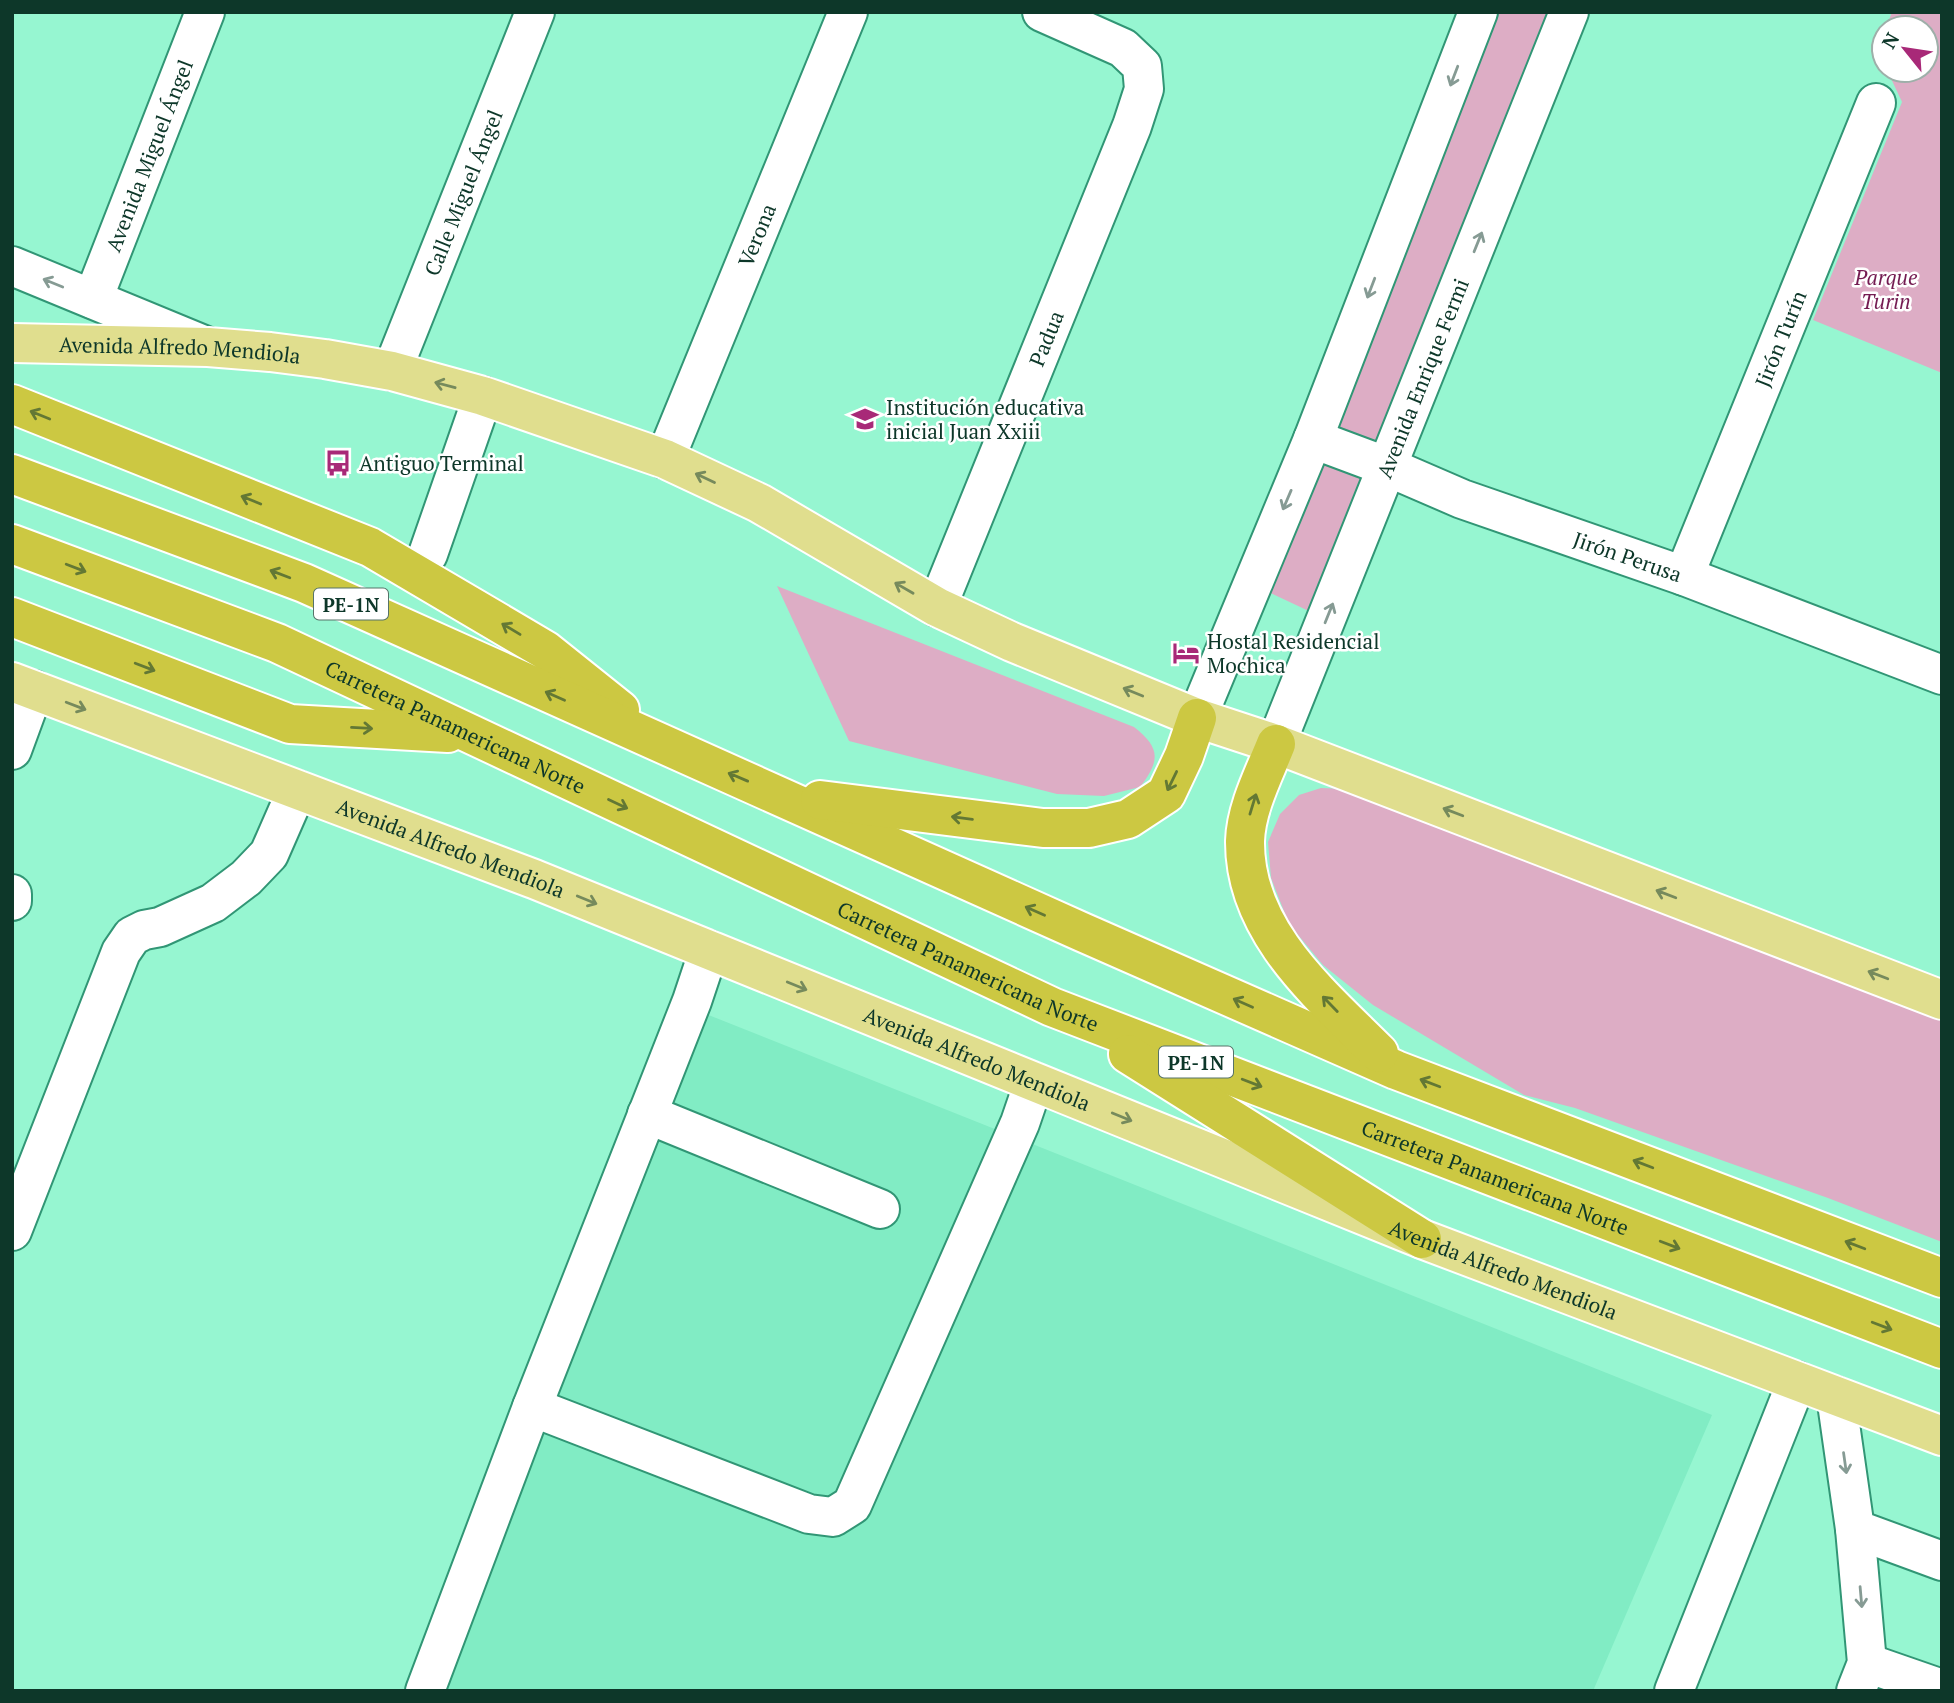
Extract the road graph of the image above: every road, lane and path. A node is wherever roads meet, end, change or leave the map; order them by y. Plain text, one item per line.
1 (205, 12) edge
2 (535, 12) edge
3 (849, 12) edge
4 (1042, 12) edge
5 (1478, 12) edge
6 (1569, 12) edge
7 (1876, 103) dead end
8 (12, 266) edge
9 (93, 299) junction
10 (12, 343) edge
11 (208, 347) junction
12 (392, 371) junction
13 (483, 396) junction
14 (12, 404) edge
15 (1313, 439) junction
16 (665, 459) junction
17 (1388, 467) junction
18 (23, 478) edge
19 (12, 544) edge
20 (428, 554) dead end
21 (1684, 576) junction
22 (937, 607) junction
23 (12, 617) edge
24 (1942, 675) edge
25 (23, 686) edge
26 (1197, 718) junction
27 (467, 734) junction
28 (662, 744) junction
29 (1276, 744) junction
30 (12, 750) edge
31 (297, 790) junction
32 (777, 794) junction
33 (12, 894) edge
34 (12, 901) edge
35 (709, 950) junction
36 (1942, 1000) edge
37 (1052, 1007) junction
38 (1395, 1070) junction
39 (1034, 1082) junction
40 (647, 1114) junction
41 (880, 1209) dead end
42 (12, 1231) edge
43 (1422, 1239) junction
44 (1942, 1278) edge
45 (1942, 1349) edge
46 (1797, 1381) junction
47 (1836, 1396) junction
48 (532, 1407) junction
49 (1942, 1436) edge
50 (1855, 1528) junction
51 (1942, 1561) edge
52 (1861, 1677) edge
53 (1942, 1689) edge
54 (425, 1691) edge
55 (1674, 1691) edge

1 - 9 street, Avenida Miguel Ángel
2 - 12 street, Calle Miguel Ángel
3 - 16 street, Verona
4 - 22 street, Padua
5 -> 15 street
17 -> 6 street, Avenida Enrique Fermi
7 - 21 street, Jirón Turín
9 -> 8 street
9 - 11 street
10 - 11 main road, Avenida Alfredo Mendiola
11 - 12 main road, Avenida Alfredo Mendiola
13 -> 12 main road, Avenida Alfredo Mendiola
13 - 16 main road, Avenida Alfredo Mendiola
13 - 20 street
28 -> 14 highway
15 - 17 street, Jirón Perusa
15 -> 26 street
22 -> 16 main road, Avenida Alfredo Mendiola
17 - 21 street, Jirón Perusa
29 -> 17 street, Avenida Enrique Fermi
28 -> 18 highway, PE-1N
19 -> 27 highway, Carretera Panamericana Norte / PE-1N
21 - 24 street, Jirón Perusa
26 -> 22 main road, Avenida Alfredo Mendiola
23 -> 27 highway
25 - 30 street
25 -> 31 main road, Avenida Alfredo Mendiola
26 - 29 main road, Avenida Alfredo Mendiola
26 -> 32 highway
27 -> 37 highway, Carretera Panamericana Norte / PE-1N
32 -> 28 highway, PE-1N
36 -> 29 main road, Avenida Alfredo Mendiola
38 -> 29 highway
31 -> 35 main road, Avenida Alfredo Mendiola
31 - 42 street
38 -> 32 highway, PE-1N
33 - 34 street
35 -> 39 main road, Avenida Alfredo Mendiola
35 - 40 street
37 - 43 highway
37 -> 45 highway, Carretera Panamericana Norte / PE-1N
44 -> 38 highway, PE-1N
39 -> 43 main road, Avenida Alfredo Mendiola
39 - 48 street
40 - 41 street
40 - 48 street
43 - 46 main road, Avenida Alfredo Mendiola
46 - 47 main road, Avenida Alfredo Mendiola
46 - 55 street
47 - 49 main road, Avenida Alfredo Mendiola
47 -> 50 street
48 - 54 street
50 - 51 street
50 -> 52 street
52 - 53 street

